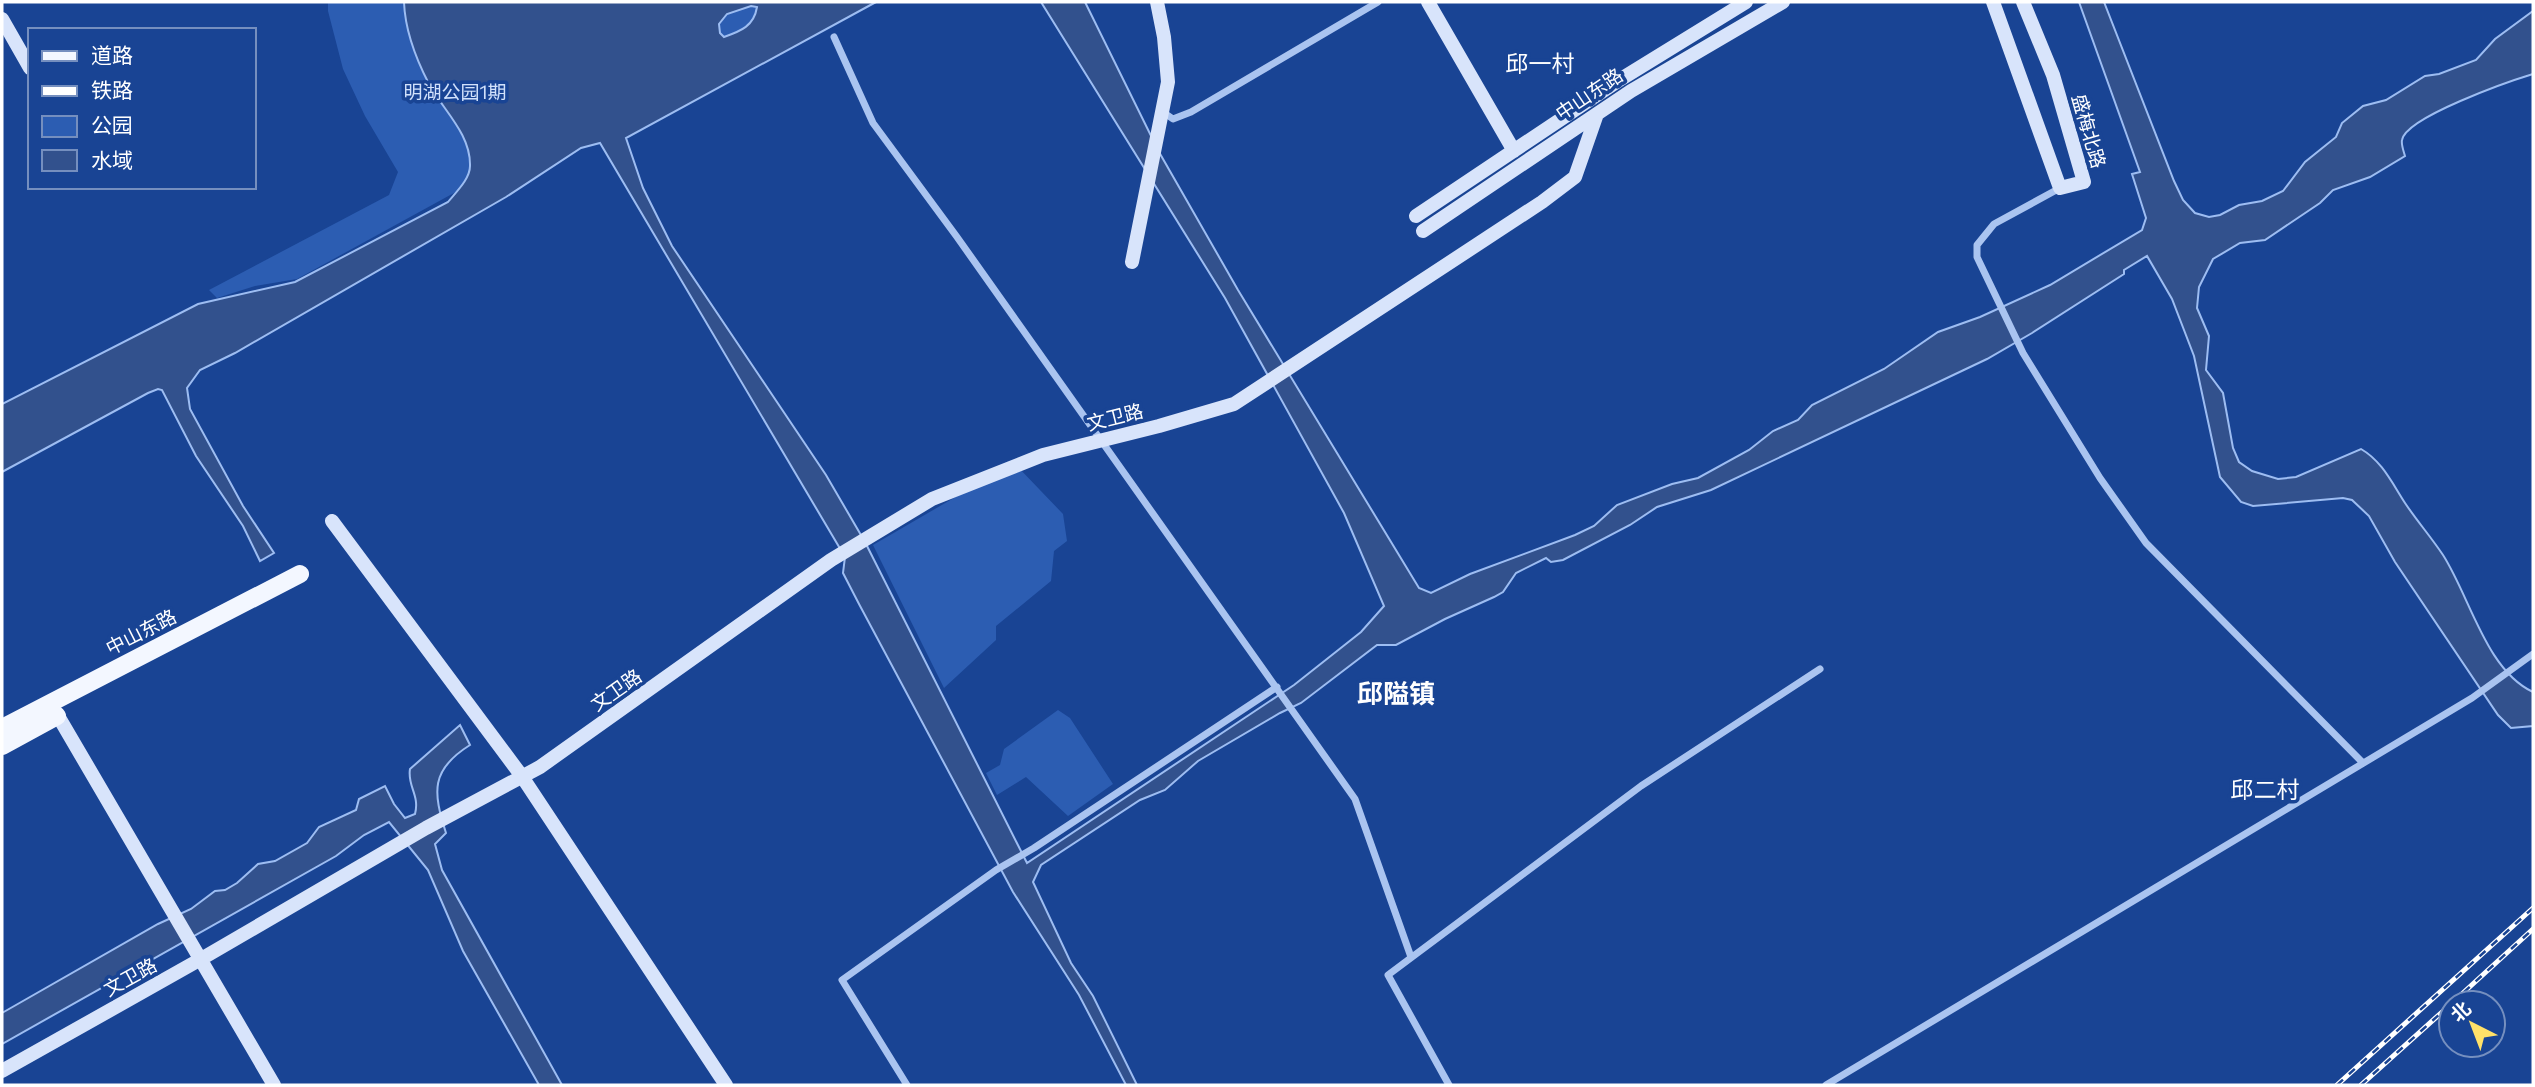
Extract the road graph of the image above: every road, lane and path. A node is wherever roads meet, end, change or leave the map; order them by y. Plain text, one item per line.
1 (1157, 2) edge
2 (1378, 2) edge
3 (1428, 2) edge
4 (1746, 2) edge
5 (1783, 2) edge
6 (1993, 2) edge
7 (2023, 2) edge
8 (2, 19) edge
9 (834, 37) dead end
10 (28, 64) edge
11 (1163, 112) junction
12 (1597, 114) junction
13 (1514, 151) junction
14 (2060, 188) junction
15 (1416, 216) dead end
16 (1423, 231) dead end
17 (1132, 262) dead end
18 (332, 521) dead end
19 (300, 574) dead end
20 (2533, 654) edge
21 (1820, 669) dead end
22 (1277, 687) junction
23 (53, 709) junction
24 (2, 727) edge
25 (2, 746) edge
26 (2363, 763) junction
27 (521, 775) junction
28 (1411, 957) junction
29 (201, 959) junction
30 (2, 1071) edge
31 (274, 1085) edge
32 (726, 1085) edge
33 (907, 1085) edge
34 (1449, 1085) edge
35 (1826, 1085) edge

1 - 11 street
2 - 11 street
3 - 13 street
4 - 13 street, 中山东路
5 - 12 street, 中山东路
6 - 14 street
7 - 14 street, 盛梅北路
8 - 10 street
9 - 22 street
11 - 17 street
12 - 16 street, 中山东路
12 - 27 street, 文卫路
13 - 15 street, 中山东路
14 - 26 street
18 - 27 street
19 - 23 main road, 中山东路
20 - 26 street
21 - 28 street
22 - 28 street
22 - 33 street
23 - 24 main road, 中山东路
23 - 25 main road, 中山东路
23 - 29 street
26 - 35 street
27 - 29 street, 文卫路
27 - 32 street
28 - 34 street
29 - 30 street, 文卫路
29 - 31 street

